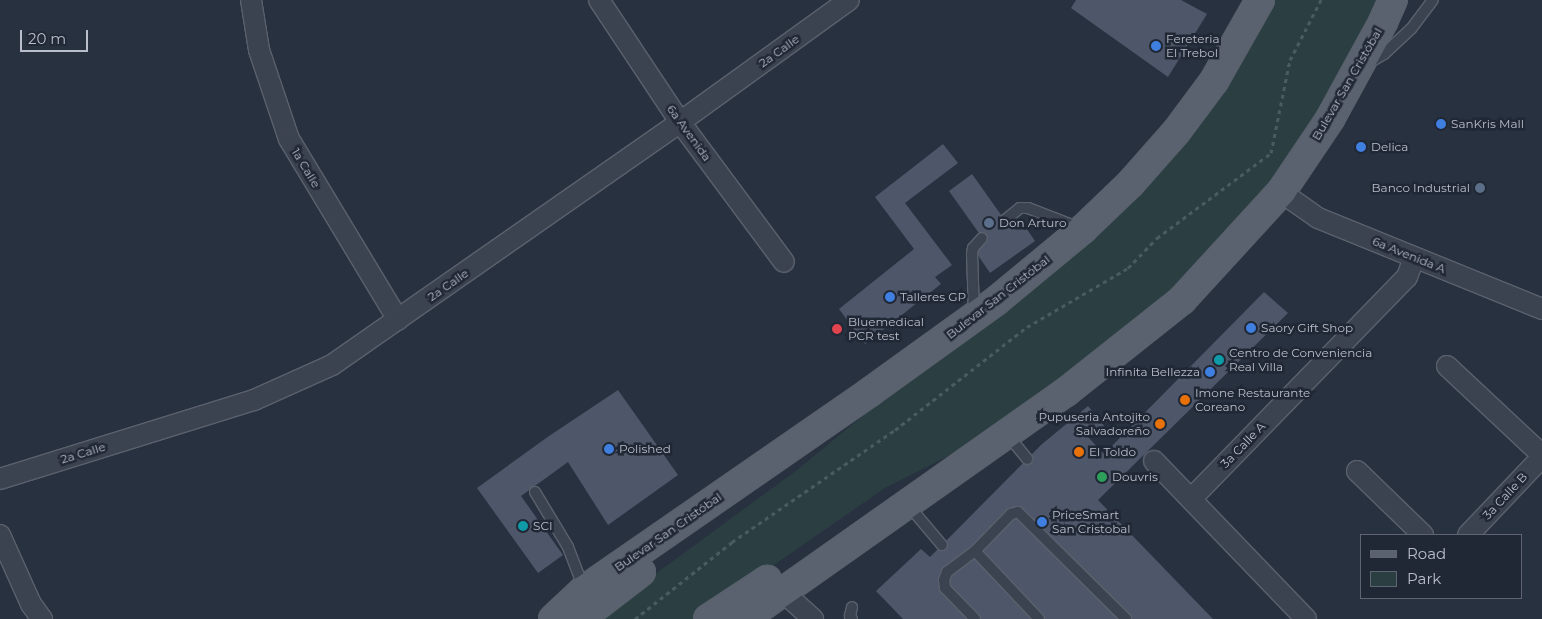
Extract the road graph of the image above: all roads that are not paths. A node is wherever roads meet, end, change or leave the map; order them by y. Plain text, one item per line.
1 (251, 0) edge
2 (599, 0) edge
3 (849, 0) edge
4 (1393, 0) edge
5 (1433, 0) edge
6 (1255, 4) edge
7 (1356, 72) junction
8 (680, 122) junction
9 (1281, 192) junction
10 (1005, 220) dead end
11 (1083, 229) junction
12 (982, 238) dead end
13 (1414, 258) junction
14 (784, 262) dead end
15 (1542, 309) edge
16 (974, 317) junction
17 (398, 320) junction
18 (1447, 366) dead end
19 (870, 392) junction
20 (1006, 433) junction
21 (983, 450) junction
22 (1542, 456) edge
23 (1027, 459) dead end
24 (1154, 461) dead end
25 (1357, 470) dead end
26 (0, 478) edge
27 (535, 492) dead end
28 (1191, 499) junction
29 (907, 503) junction
30 (1422, 534) edge
31 (1469, 534) edge
32 (0, 535) edge
33 (942, 545) dead end
34 (975, 551) junction
35 (584, 590) junction
36 (782, 591) junction
37 (852, 607) dead end
38 (42, 619) edge
39 (553, 619) edge
40 (580, 619) edge
41 (708, 619) edge
42 (744, 619) edge
43 (813, 619) edge
44 (852, 619) edge
45 (975, 619) edge
46 (1039, 619) edge
47 (1126, 619) edge
48 (1306, 619) edge

1 - 17 street, 1a Calle
2 - 8 street, 6a Avenida
3 - 8 street, 2a Calle
4 - 7 main road, Bulevar San Cristóbal
5 - 7 lane
6 - 11 main road, Bulevar San Cristóbal
7 - 9 main road, Bulevar San Cristóbal
8 - 14 street, 6a Avenida
8 - 17 street, 2a Calle
9 - 13 street, 6a Avenida A
9 - 20 main road, Bulevar San Cristóbal
10 - 11 lane
11 - 16 main road, Bulevar San Cristóbal
12 - 16 lane
13 - 15 street, 6a Avenida A
13 - 28 street, 3a Calle A
16 - 19 main road, Bulevar San Cristóbal
17 - 26 street, 2a Calle
18 - 22 street
19 - 35 main road, Bulevar San Cristóbal
19 - 40 main road
20 - 21 main road, Bulevar San Cristóbal
20 - 23 lane
21 - 29 main road, Bulevar San Cristóbal
21 - 41 main road
22 - 31 street, 3a Calle B
24 - 28 street
25 - 30 street
27 - 35 lane
28 - 48 street
29 - 33 lane
29 - 36 main road, Bulevar San Cristóbal
32 - 38 street
34 - 45 lane
34 - 46 lane
34 - 47 lane
35 - 39 main road, Bulevar San Cristóbal
36 - 42 main road, Bulevar San Cristóbal
36 - 43 street
37 - 44 lane

